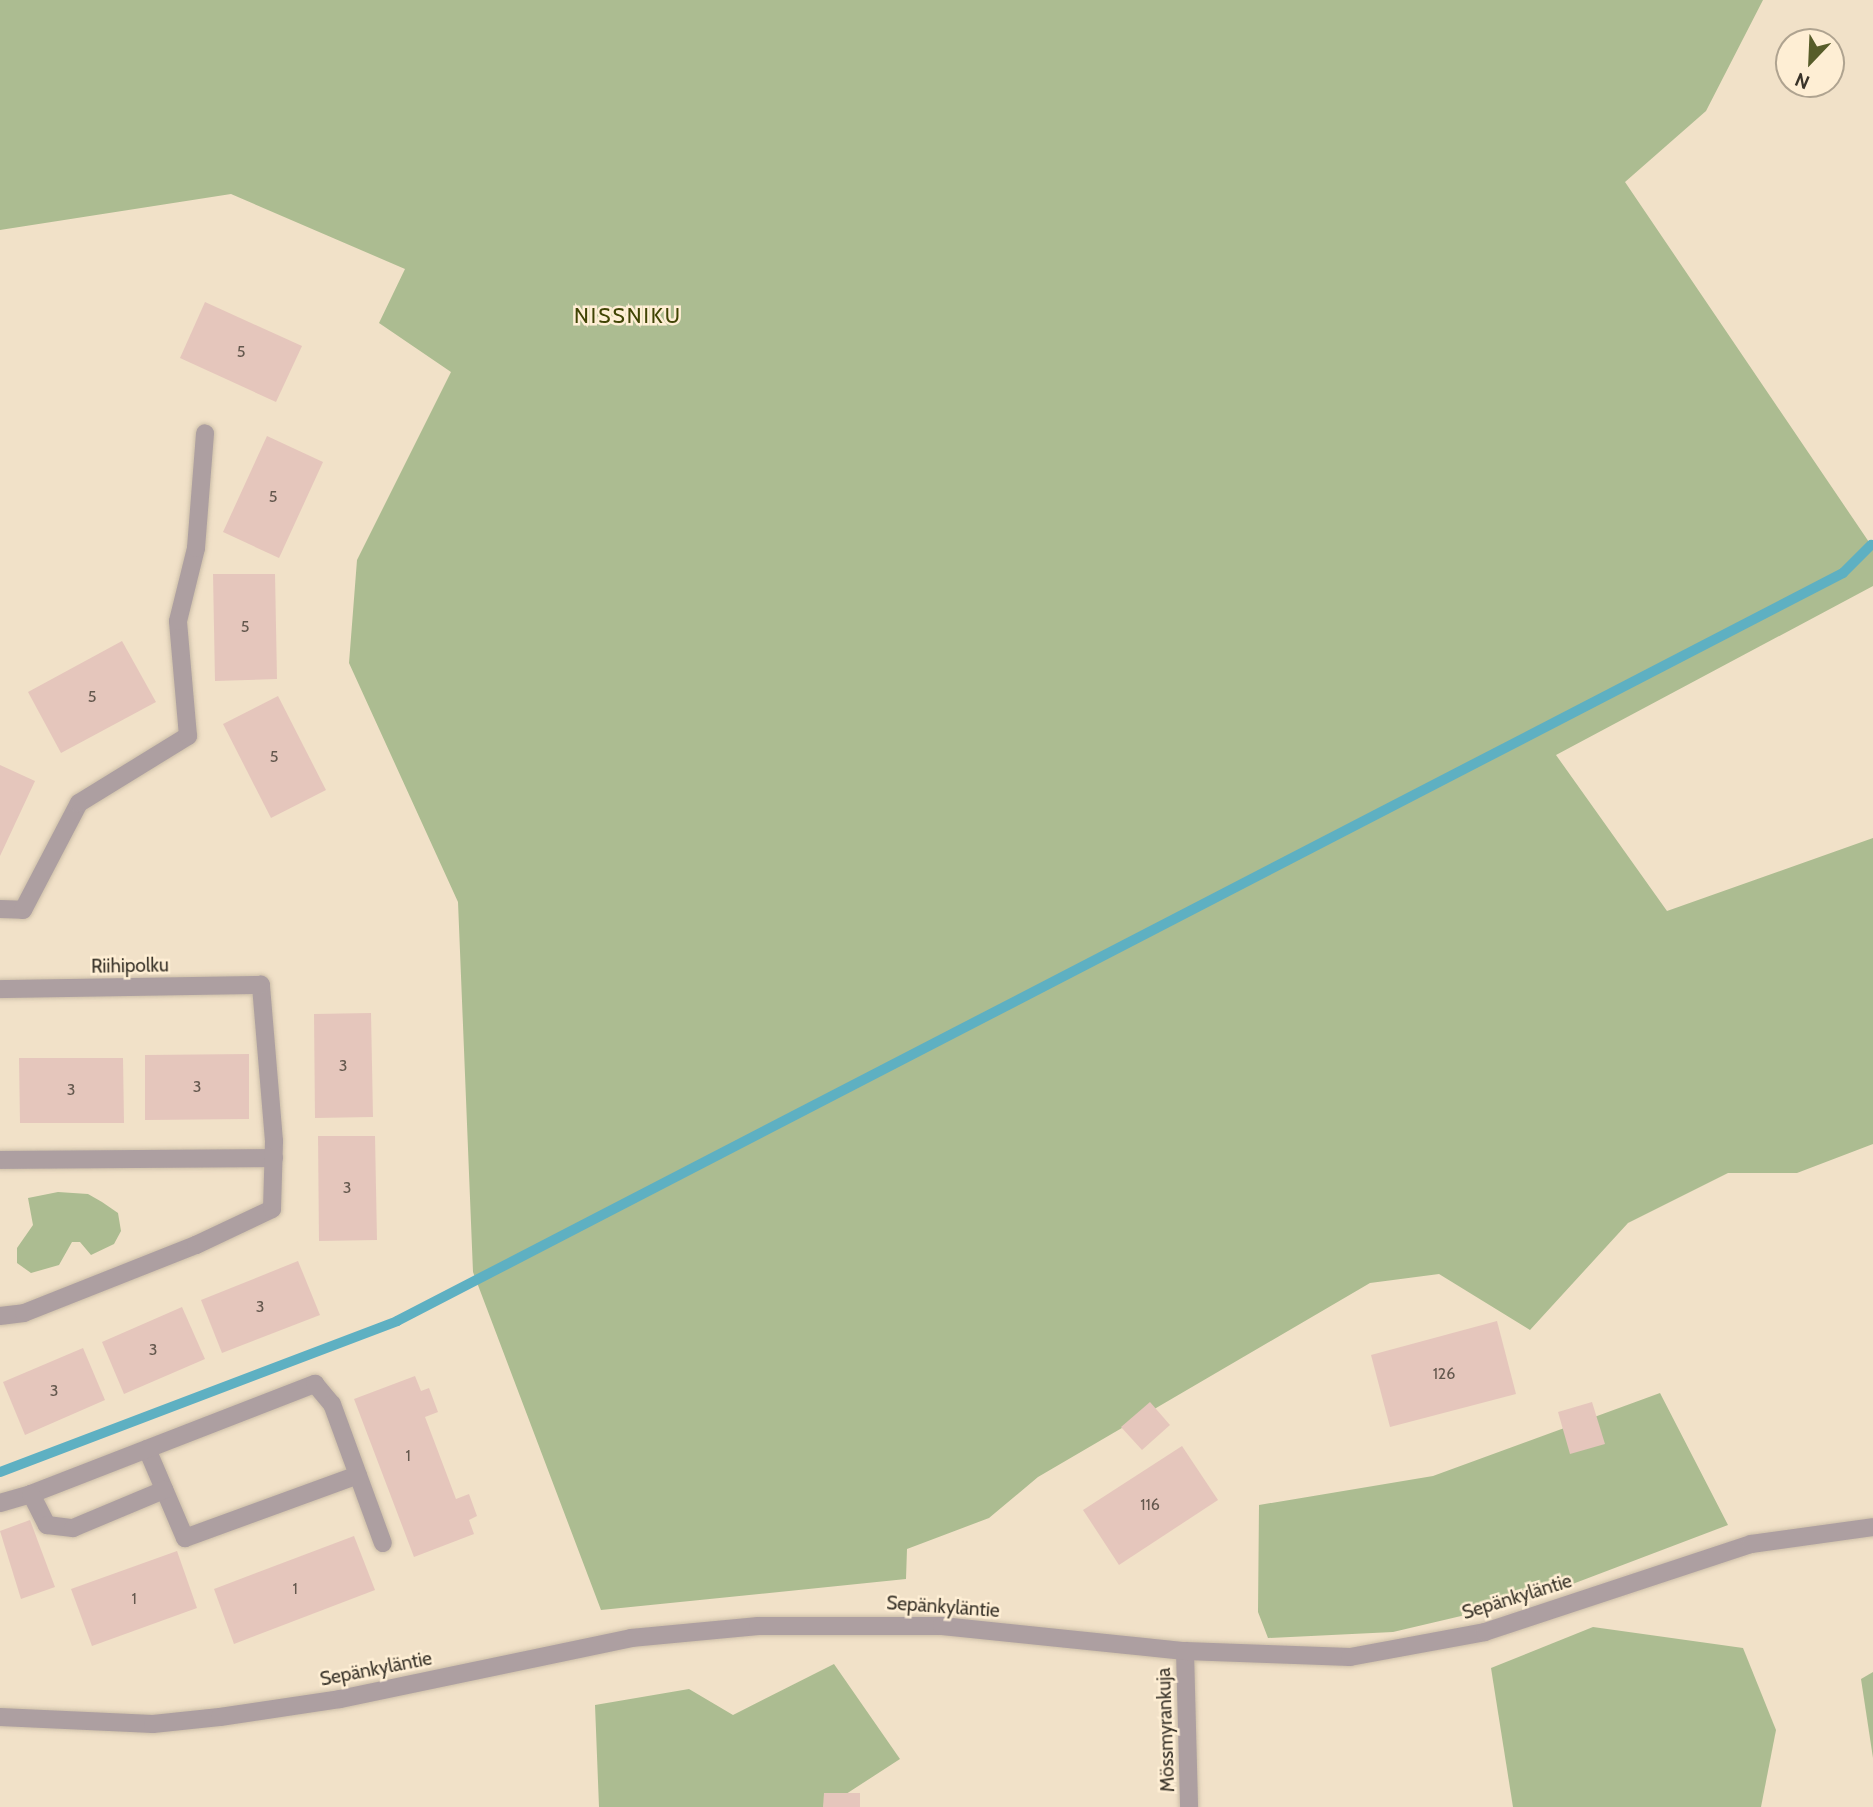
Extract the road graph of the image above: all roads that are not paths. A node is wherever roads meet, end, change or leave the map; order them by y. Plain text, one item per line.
1 (205, 433) dead end
2 (0, 909) edge
3 (0, 989) edge
4 (274, 1158) junction
5 (0, 1160) edge
6 (0, 1316) edge
7 (147, 1449) junction
8 (358, 1475) junction
9 (164, 1490) junction
10 (31, 1494) junction
11 (0, 1503) edge
12 (1873, 1527) edge
13 (383, 1543) dead end
14 (1185, 1651) junction
15 (0, 1717) edge
16 (1189, 1807) edge

1 - 2 street
3 - 4 street, Riihipolku
4 - 5 street
4 - 6 street
7 - 8 street
7 - 9 street
7 - 10 street
8 - 9 street
8 - 13 street
9 - 10 street
10 - 11 street
12 - 14 street, Sepänkyläntie
14 - 15 street, Sepänkyläntie
14 - 16 street, Mössmyrankuja

